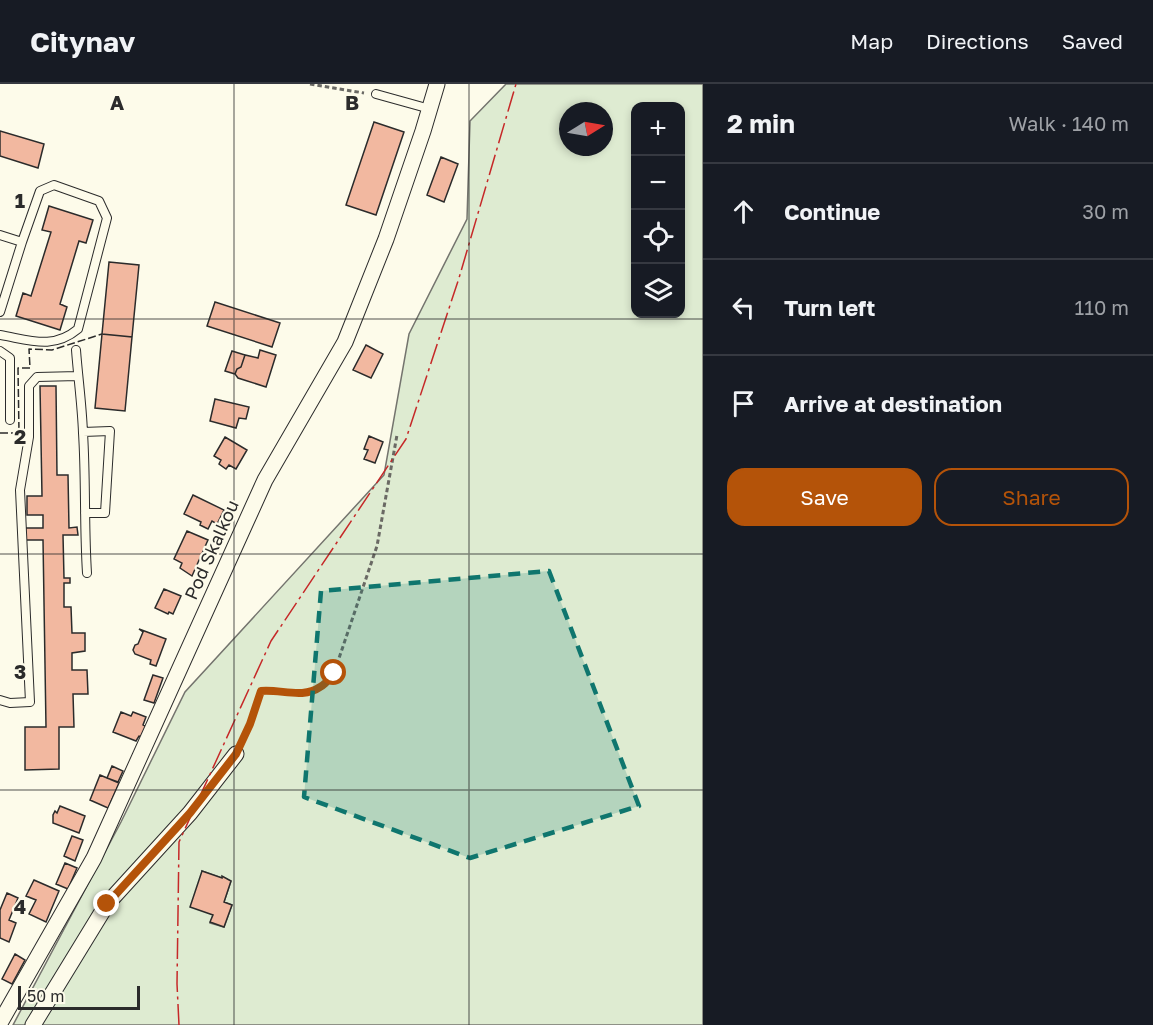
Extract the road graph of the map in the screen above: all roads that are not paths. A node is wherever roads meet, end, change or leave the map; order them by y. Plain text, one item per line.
1 (437, 84) edge
2 (376, 94) road end
3 (430, 109) junction
4 (0, 235) edge
5 (22, 242) junction
6 (0, 312) edge
7 (0, 335) edge
8 (76, 350) dead end
9 (0, 351) edge
10 (78, 376) junction
11 (10, 420) dead end
12 (83, 432) junction
13 (85, 513) junction
14 (87, 573) dead end
15 (0, 700) edge
16 (236, 754) road end
17 (0, 1023) edge
18 (33, 1025) edge

1 - 3 street, Pod Skalkou
2 - 3 lane
3 - 17 street, Pod Skalkou
4 - 5 lane
5 - 6 lane
5 - 7 lane
8 - 10 lane
9 - 11 lane
10 - 12 lane
10 - 15 lane
12 - 13 lane
12 - 13 lane
13 - 14 lane
16 - 18 street

